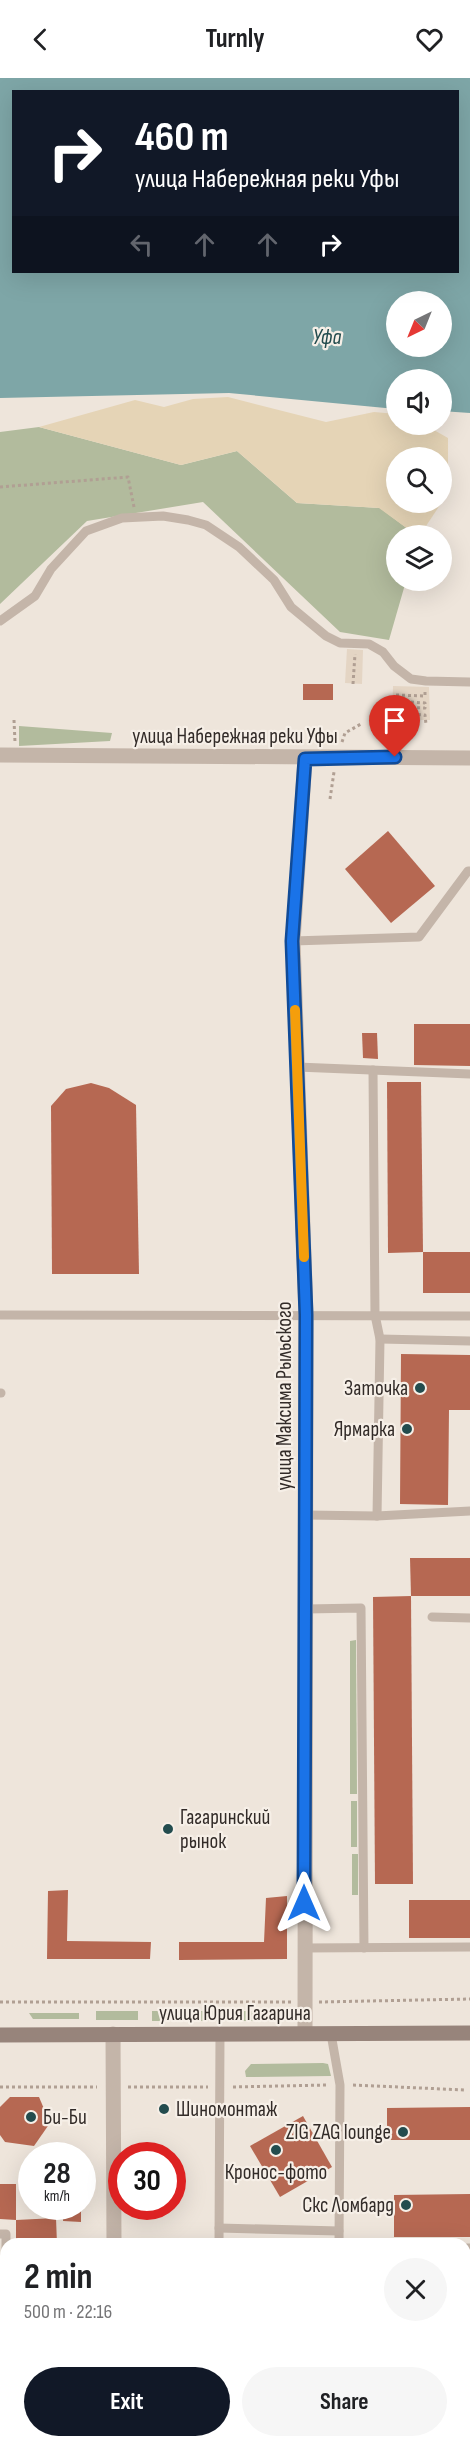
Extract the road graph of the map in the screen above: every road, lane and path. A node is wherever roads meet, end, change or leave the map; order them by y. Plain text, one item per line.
1 (0, 487) edge
2 (136, 518) junction
3 (0, 621) edge
4 (356, 650) dead end
5 (470, 682) edge
6 (353, 684) dead end
7 (426, 687) dead end
8 (426, 724) dead end
9 (0, 756) edge
10 (470, 758) edge
11 (305, 759) junction
12 (470, 871) edge
13 (292, 941) junction
14 (297, 1067) junction
15 (373, 1070) junction
16 (470, 1074) edge
17 (0, 1315) edge
18 (306, 1315) junction
19 (375, 1315) junction
20 (470, 1316) edge
21 (381, 1339) junction
22 (470, 1341) edge
23 (470, 1511) edge
24 (306, 1515) junction
25 (377, 1516) junction
26 (306, 1609) junction
27 (432, 1617) dead end
28 (470, 1618) edge
29 (470, 1947) edge
30 (304, 1948) junction
31 (364, 1948) junction
32 (470, 1999) edge
33 (0, 2002) edge
34 (305, 2002) junction
35 (305, 2033) junction
36 (470, 2033) edge
37 (113, 2034) junction
38 (219, 2034) junction
39 (331, 2034) junction
40 (0, 2035) edge
41 (219, 2228) junction
42 (339, 2231) junction
43 (114, 2238) edge
44 (219, 2238) edge
45 (339, 2238) edge

1 - 2 path
2 - 3 lane
2 - 5 lane
4 - 6 path
7 - 8 path
9 - 11 street, улица Набережная реки Уфы
10 - 11 street, улица Набережная реки Уфы
11 - 13 street, улица Максима Рыльского
12 - 13 lane
13 - 14 street, улица Максима Рыльского
14 - 15 lane
14 - 18 street, улица Максима Рыльского
15 - 16 lane
15 - 19 lane
17 - 18 lane
18 - 19 lane
18 - 24 street, улица Максима Рыльского
19 - 20 lane
19 - 21 lane
21 - 22 lane
21 - 25 lane
23 - 25 lane
24 - 25 lane
24 - 26 street, улица Максима Рыльского
26 - 30 street, улица Максима Рыльского
26 - 31 lane
27 - 28 lane
29 - 31 lane
30 - 31 lane
30 - 34 street, улица Максима Рыльского
32 - 34 path
33 - 34 path
34 - 35 street, улица Максима Рыльского
35 - 38 main road, улица Юрия Гагарина
35 - 39 main road, улица Юрия Гагарина
36 - 39 main road, улица Юрия Гагарина
37 - 38 main road, улица Юрия Гагарина
37 - 40 main road, улица Юрия Гагарина
37 - 43 street
38 - 41 lane
39 - 42 lane
41 - 42 lane
41 - 44 lane
42 - 45 lane

